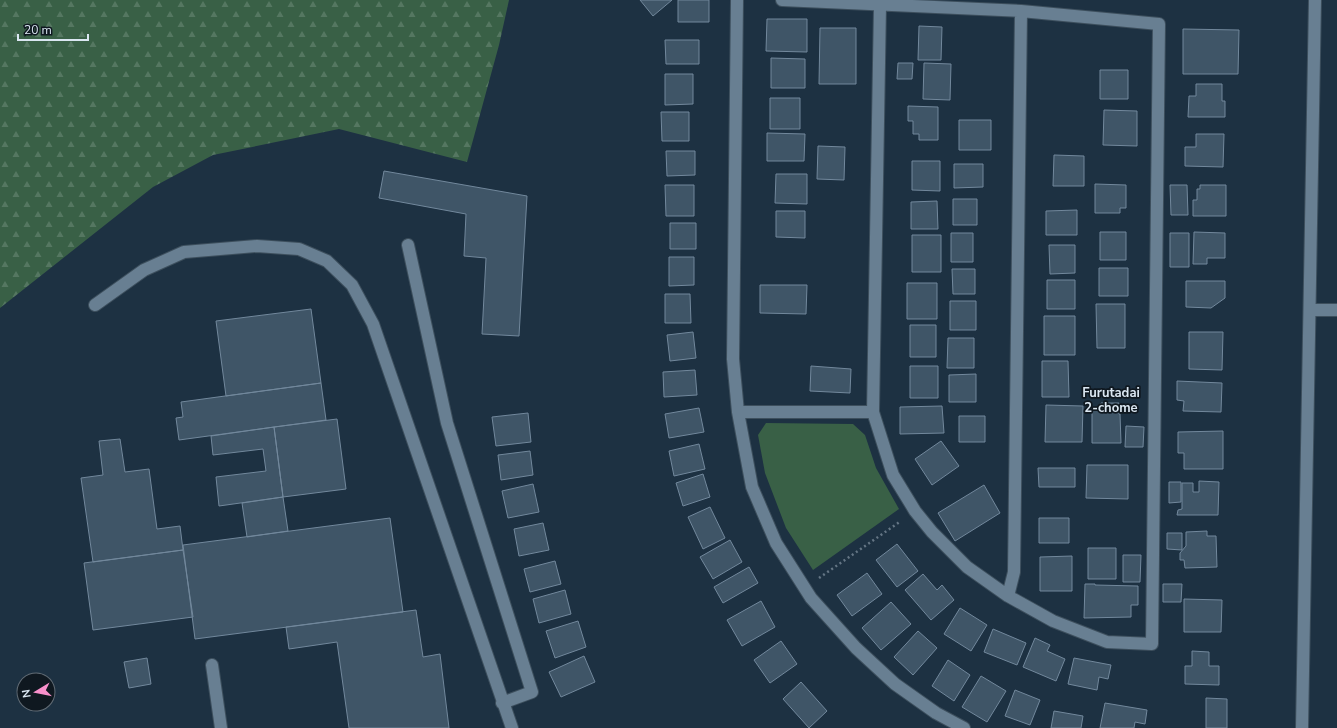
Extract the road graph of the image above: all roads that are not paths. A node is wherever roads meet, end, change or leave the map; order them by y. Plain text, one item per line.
1 (738, 0) edge
2 (782, 0) edge
3 (1315, 0) edge
4 (880, 5) junction
5 (1021, 12) junction
6 (408, 246) dead end
7 (95, 305) dead end
8 (1310, 310) junction
9 (1337, 310) edge
10 (738, 412) junction
11 (873, 412) junction
12 (1008, 596) junction
13 (212, 664) dead end
14 (502, 702) junction
15 (221, 728) edge
16 (512, 728) edge
17 (964, 728) edge
18 (1302, 728) edge

1 - 10 street
2 - 4 street
3 - 8 street
4 - 5 street
4 - 11 street
5 - 12 street
5 - 12 street
6 - 14 street
7 - 14 street
8 - 9 street
8 - 18 street
10 - 11 street
10 - 17 street
11 - 12 street
13 - 15 street
14 - 16 street

